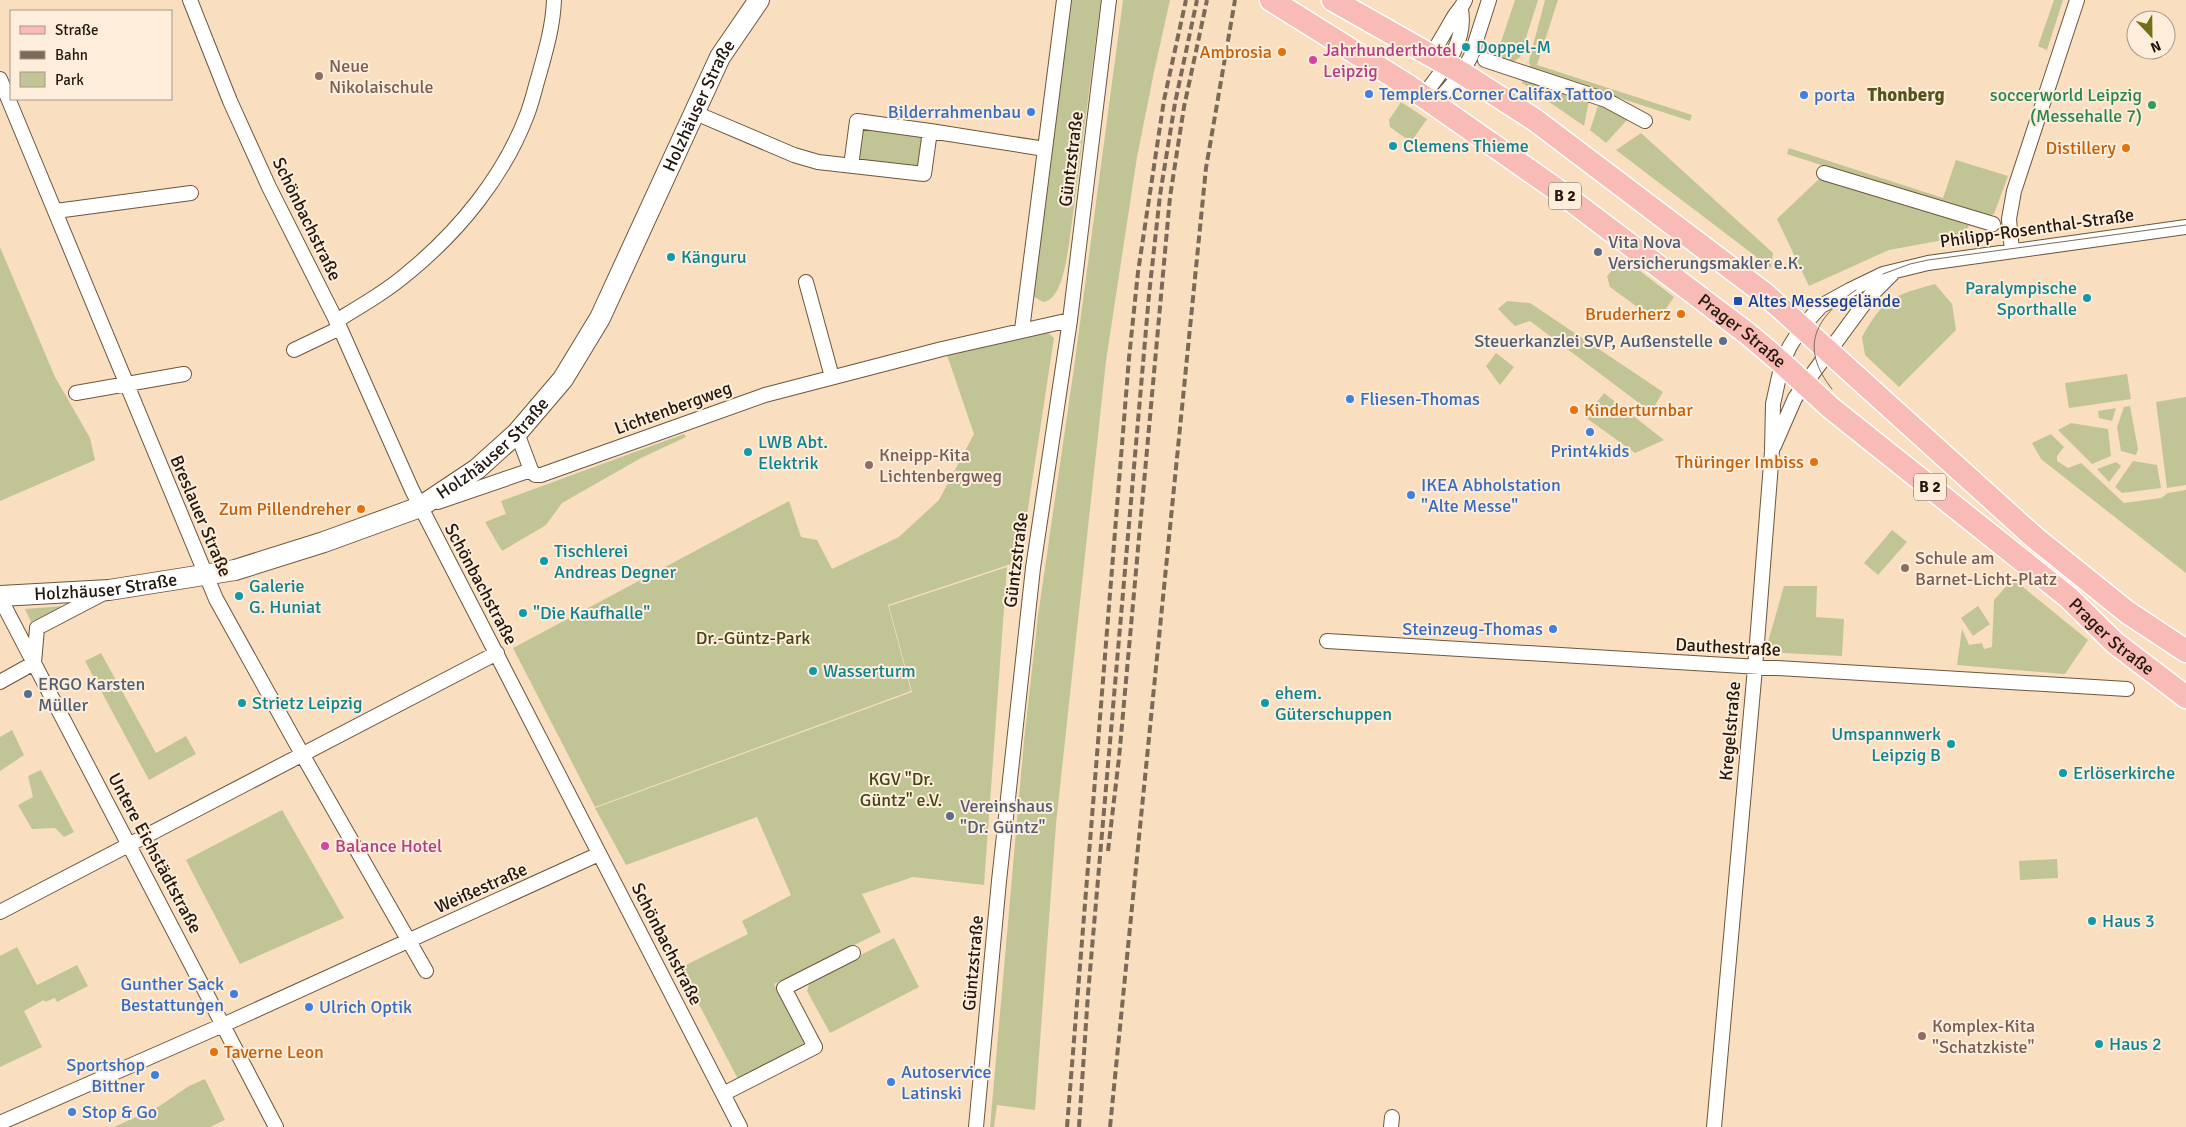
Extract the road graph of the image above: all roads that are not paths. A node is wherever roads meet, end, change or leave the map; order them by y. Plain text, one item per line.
1 (190, 0) edge
2 (554, 0) edge
3 (759, 0) edge
4 (1064, 0) edge
5 (1109, 0) edge
6 (1271, 0) edge
7 (1333, 0) edge
8 (1489, 0) edge
9 (2077, 0) edge
10 (1463, 5) edge
11 (1486, 60) dead end
12 (1446, 64) junction
13 (0, 79) edge
14 (1429, 100) junction
15 (693, 112) junction
16 (1645, 120) dead end
17 (930, 131) junction
18 (1045, 149) junction
19 (851, 166) junction
20 (1824, 173) dead end
21 (191, 193) dead end
22 (56, 211) junction
23 (1993, 224) dead end
24 (2186, 227) edge
25 (2012, 251) junction
26 (1894, 272) junction
27 (806, 282) dead end
28 (1070, 320) junction
29 (338, 325) junction
30 (1022, 330) junction
31 (1798, 334) junction
32 (294, 350) dead end
33 (1782, 363) junction
34 (1817, 367) junction
35 (184, 374) dead end
36 (832, 377) junction
37 (126, 385) junction
38 (76, 393) dead end
39 (517, 433) junction
40 (1772, 451) junction
41 (530, 470) junction
42 (420, 507) junction
43 (206, 575) junction
44 (109, 590) junction
45 (0, 597) edge
46 (1327, 641) dead end
47 (2186, 651) edge
48 (496, 653) junction
49 (34, 663) junction
50 (1755, 668) junction
51 (0, 682) edge
52 (2127, 689) dead end
53 (2186, 697) edge
54 (302, 754) junction
55 (130, 845) junction
56 (599, 854) junction
57 (0, 912) edge
58 (409, 941) junction
59 (853, 953) dead end
60 (426, 971) dead end
61 (223, 1025) junction
62 (723, 1094) junction
63 (0, 1123) edge
64 (276, 1127) edge
65 (740, 1127) edge
66 (976, 1127) edge
67 (1714, 1127) edge

1 - 29 street, Schönbachstraße
2 - 29 street
3 - 15 main road, Holzhäuser Straße
4 - 18 street, Güntzstraße
5 - 28 street, Güntzstraße
6 - 14 main road, Prager Straße / B 2
7 - 12 main road, Prager Straße / B 2
8 - 12 street
9 - 25 street
10 - 12 street
11 - 16 street
12 - 14 street
12 - 31 main road, Prager Straße / B 2
13 - 22 street, Breslauer Straße
14 - 33 main road, Prager Straße / B 2
15 - 19 street
15 - 39 main road, Holzhäuser Straße
17 - 18 street
17 - 19 street
17 - 19 street
18 - 30 street, Güntzstraße
20 - 23 street
21 - 22 street
22 - 37 street, Breslauer Straße
24 - 25 street, Philipp-Rosenthal-Straße
25 - 26 street, Philipp-Rosenthal-Straße
26 - 31 street, Philipp-Rosenthal-Straße
26 - 34 street
27 - 36 street
28 - 30 street, Lichtenbergweg
28 - 66 street, Güntzstraße
29 - 32 street
29 - 42 street, Schönbachstraße
30 - 36 street, Lichtenbergweg
31 - 33 street, Kregelstraße
31 - 34 main road, Prager Straße / B 2
33 - 34 main road, Prager Straße / B 2
33 - 40 street, Kregelstraße
34 - 40 street
34 - 47 main road, Prager Straße / B 2
34 - 53 main road, Prager Straße / B 2
35 - 37 street
36 - 41 street, Lichtenbergweg
37 - 38 street
37 - 43 street, Breslauer Straße
39 - 41 street
39 - 42 main road, Holzhäuser Straße
40 - 50 street, Kregelstraße
41 - 42 street, Lichtenbergweg
42 - 43 main road, Holzhäuser Straße
42 - 48 street, Schönbachstraße
43 - 44 main road, Holzhäuser Straße
43 - 54 street, Breslauer Straße
44 - 45 main road, Holzhäuser Straße
44 - 49 street
45 - 49 street, Untere Eichstädtstraße
46 - 50 street, Dauthestraße
48 - 54 street
48 - 56 street, Schönbachstraße
49 - 51 street
49 - 55 street, Untere Eichstädtstraße
50 - 52 street, Dauthestraße
50 - 67 street, Kregelstraße
54 - 55 street
54 - 58 street, Breslauer Straße
55 - 57 street
55 - 61 street, Untere Eichstädtstraße
56 - 58 street, Weißestraße
56 - 62 street, Schönbachstraße
58 - 60 street, Breslauer Straße
58 - 61 street, Weißestraße
59 - 62 street
61 - 63 street, Weißestraße
61 - 64 street, Untere Eichstädtstraße
62 - 65 street, Schönbachstraße

